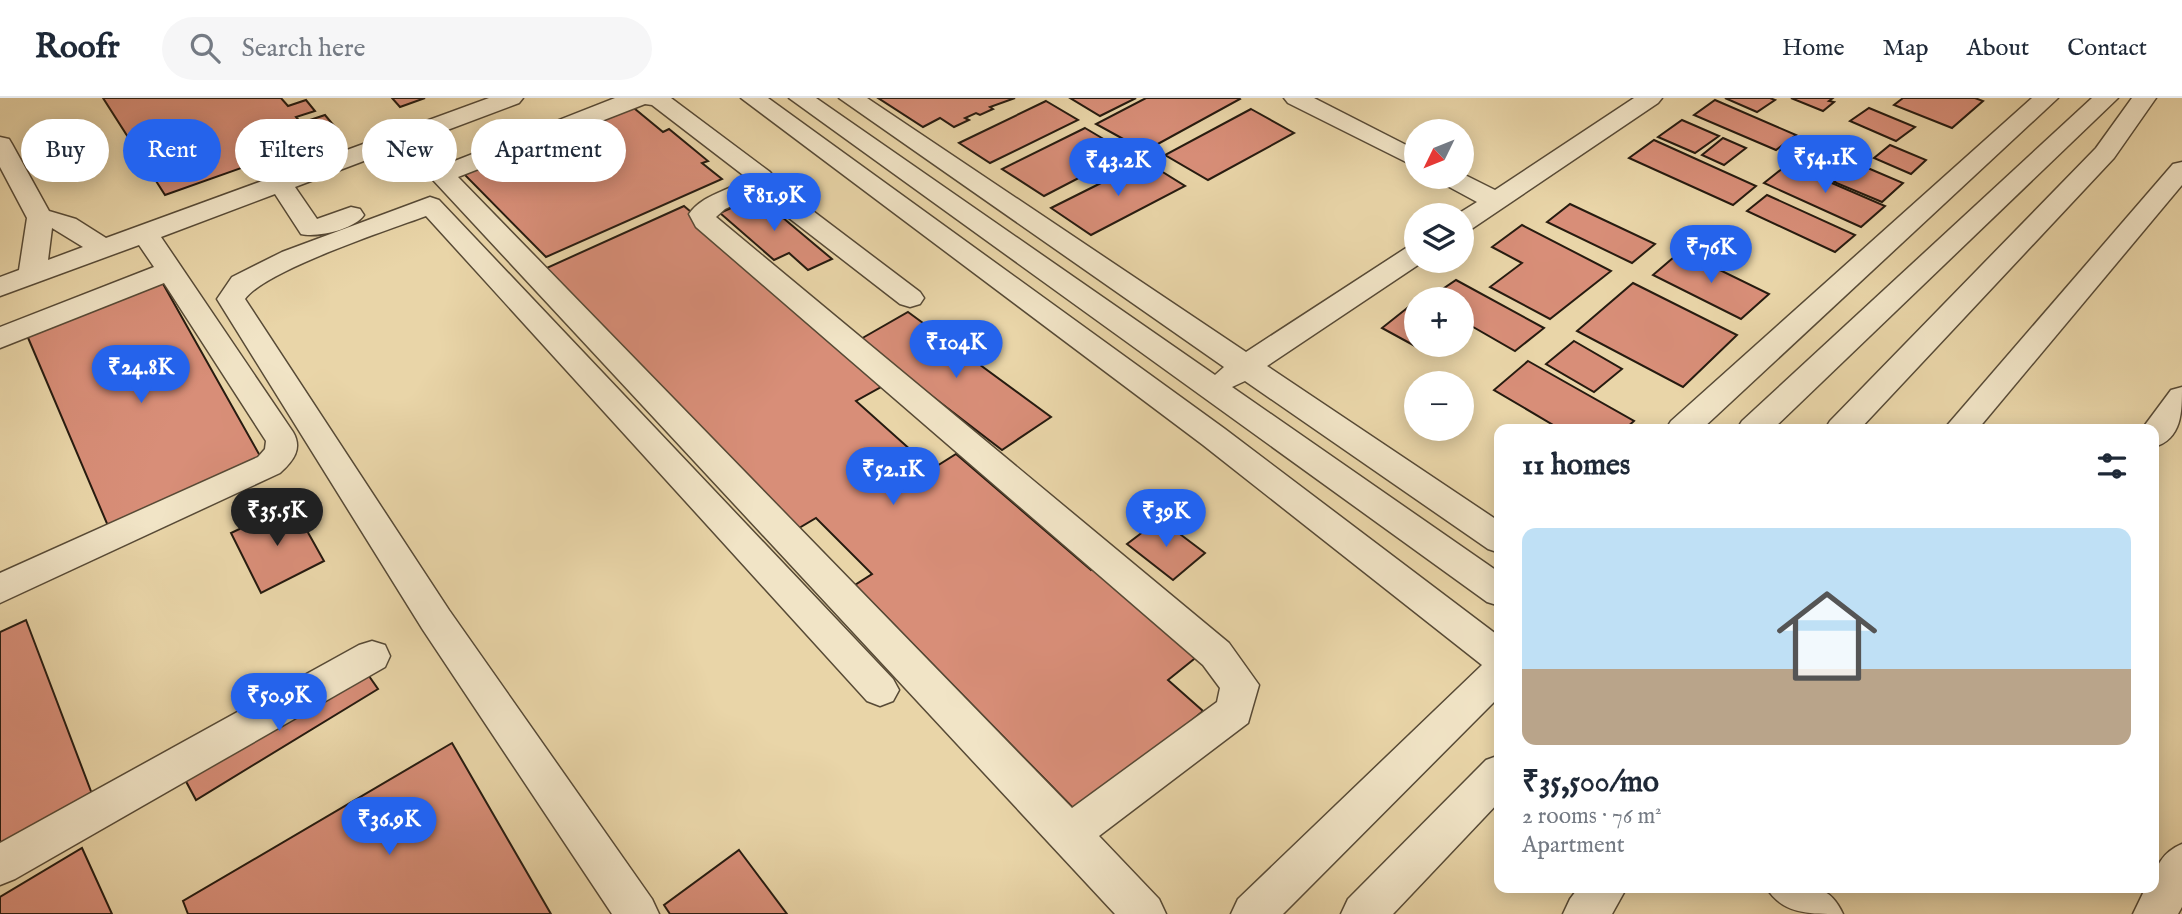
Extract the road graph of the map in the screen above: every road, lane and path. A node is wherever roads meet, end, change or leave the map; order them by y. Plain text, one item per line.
1 (511, 98) edge
2 (642, 98) edge
3 (648, 98) edge
4 (753, 98) edge
5 (802, 98) edge
6 (851, 98) edge
7 (1296, 98) edge
8 (1650, 98) edge
9 (2046, 98) edge
10 (2106, 98) edge
11 (2144, 98) edge
12 (454, 119) edge
13 (0, 144) edge
14 (362, 153) edge
15 (1404, 154) edge
16 (2182, 169) edge
17 (759, 181) junction
18 (432, 182) edge
19 (280, 183) junction
20 (1472, 189) edge
21 (436, 190) junction
22 (1496, 201) junction
23 (1474, 215) edge
24 (40, 218) junction
25 (145, 233) junction
26 (102, 249) junction
27 (1404, 262) edge
28 (170, 271) junction
29 (32, 275) junction
30 (0, 287) edge
31 (910, 298) dead end
32 (0, 338) edge
33 (1245, 367) junction
34 (1213, 389) junction
35 (2182, 398) edge
36 (1248, 414) junction
37 (1687, 424) edge
38 (1758, 424) edge
39 (1846, 424) edge
40 (1965, 424) edge
41 (2159, 429) edge
42 (1214, 437) junction
43 (1494, 536) edge
44 (1494, 588) edge
45 (0, 589) edge
46 (1494, 653) edge
47 (372, 656) dead end
48 (1494, 677) edge
49 (880, 690) dead end
50 (1494, 779) edge
51 (1071, 836) junction
52 (2182, 864) edge
53 (0, 865) edge
54 (1601, 893) edge
55 (637, 914) edge
56 (1144, 914) edge
57 (1253, 914) edge
58 (1363, 914) edge
59 (1585, 914) edge
60 (2155, 914) edge

1 - 12 street
2 - 21 street
3 - 17 street
4 - 42 street
5 - 34 street
6 - 33 street
7 - 15 street
8 - 22 street
9 - 37 street
10 - 38 street
11 - 39 street
13 - 24 street
14 - 19 street
16 - 40 street
17 - 31 street
17 - 51 street
18 - 21 street
19 - 21 street
19 - 25 street
20 - 22 street
21 - 49 street
21 - 51 street
21 - 55 street
22 - 23 street
24 - 26 street
24 - 29 street
25 - 26 street
25 - 28 street
26 - 29 street
27 - 33 street
28 - 32 street
28 - 45 street
29 - 30 street
33 - 34 street
33 - 43 street
34 - 36 street
35 - 41 street
36 - 42 street
36 - 44 street
42 - 46 street
47 - 53 street
48 - 57 street
50 - 58 street
51 - 56 street
52 - 60 street
54 - 59 street

